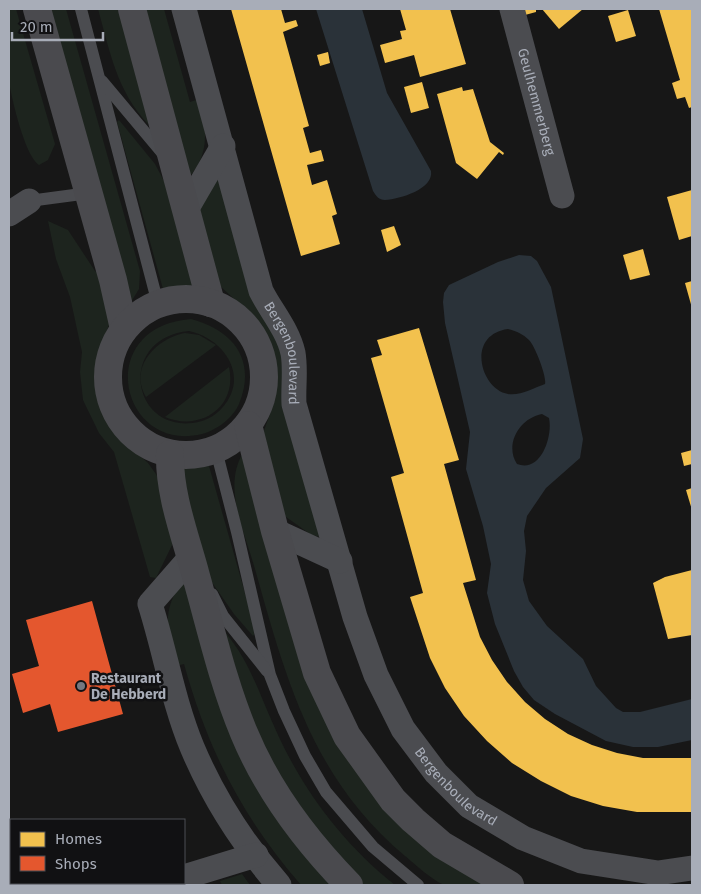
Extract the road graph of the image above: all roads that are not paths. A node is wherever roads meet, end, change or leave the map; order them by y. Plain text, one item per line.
1 (37, 9) edge
2 (81, 9) edge
3 (132, 9) edge
4 (184, 9) edge
5 (512, 9) edge
6 (99, 78) junction
7 (223, 146) junction
8 (174, 167) junction
9 (89, 193) junction
10 (562, 196) dead end
11 (19, 207) edge
12 (187, 208) junction
13 (211, 303) junction
14 (158, 304) junction
15 (124, 329) junction
16 (248, 425) junction
17 (216, 450) junction
18 (170, 454) junction
19 (275, 531) junction
20 (191, 556) junction
21 (340, 561) junction
22 (270, 675) junction
23 (256, 855) junction
24 (692, 868) edge
25 (185, 877) edge
26 (279, 885) edge
27 (350, 885) edge
28 (418, 885) edge
29 (510, 885) edge

1 - 9 main road
2 - 6 lane
3 - 8 main road
4 - 7 street, Bergenboulevard
5 - 10 street, Geulhemmerberg
6 - 8 lane
6 - 14 lane
7 - 12 street
7 - 21 street, Bergenboulevard
8 - 12 main road
9 - 11 lane
9 - 15 main road
12 - 13 main road
13 - 14 main road
13 - 16 main road
14 - 15 main road
15 - 18 main road
16 - 17 main road
16 - 19 main road
17 - 18 main road
17 - 22 lane
18 - 20 main road
19 - 21 street
19 - 29 main road
20 - 22 lane
20 - 23 street
20 - 27 main road
21 - 24 street, Bergenboulevard
22 - 28 lane
23 - 25 street
23 - 26 street

